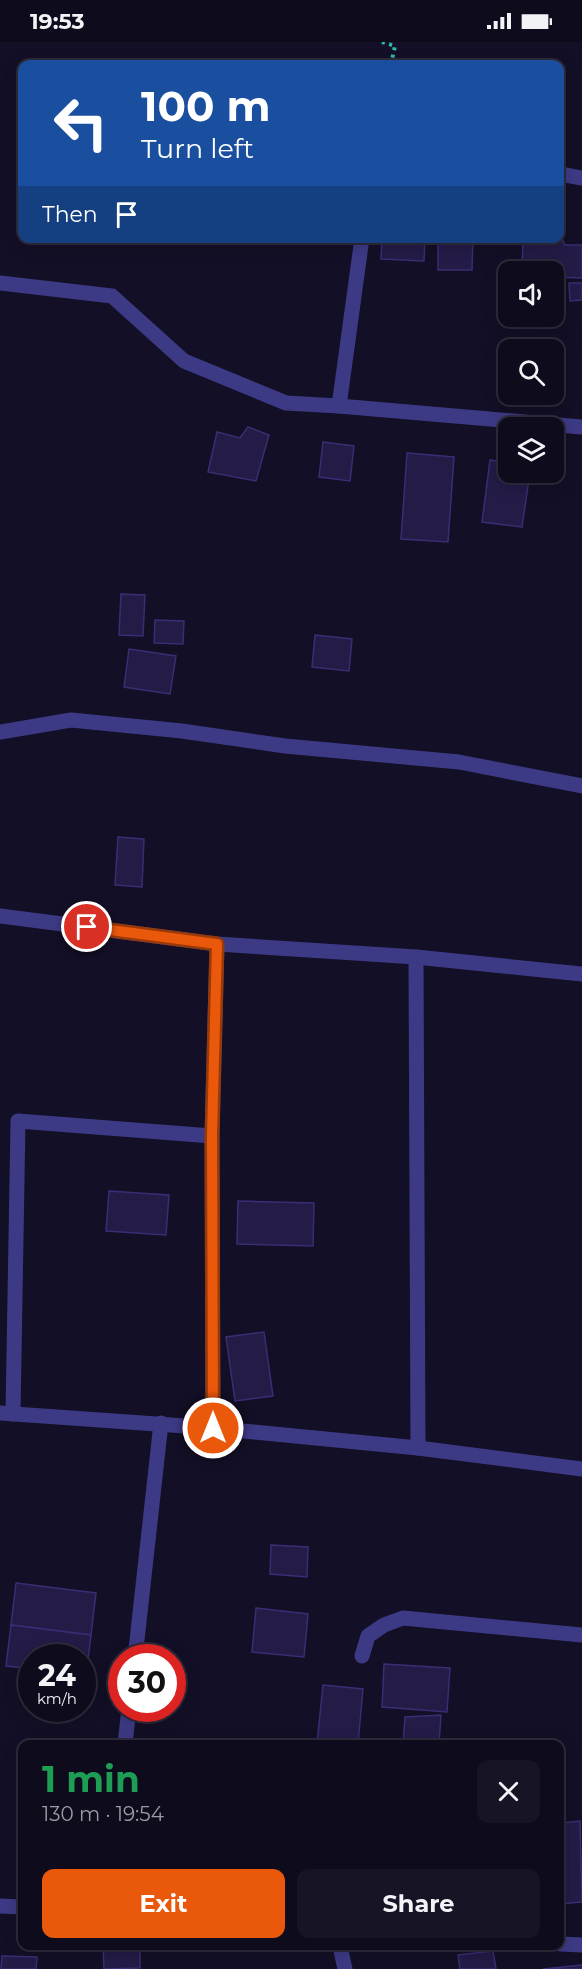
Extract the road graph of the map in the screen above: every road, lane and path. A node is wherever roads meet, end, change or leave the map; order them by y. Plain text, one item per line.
1 (382, 42) edge
2 (392, 60) edge
3 (564, 175) edge
4 (582, 178) edge
5 (361, 243) edge
6 (0, 283) edge
7 (339, 406) junction
8 (582, 427) edge
9 (0, 732) edge
10 (582, 786) edge
11 (0, 916) edge
12 (217, 944) junction
13 (416, 957) junction
14 (582, 974) edge
15 (212, 1136) junction
16 (6, 1413) edge
17 (161, 1423) junction
18 (213, 1428) junction
19 (418, 1448) junction
20 (582, 1468) edge
21 (582, 1635) edge
22 (137, 1644) edge
23 (362, 1656) dead end
24 (127, 1722) edge
25 (125, 1740) edge
26 (0, 1906) edge
27 (18, 1907) edge
28 (564, 1944) edge
29 (582, 1945) edge
30 (341, 1950) edge
31 (345, 1969) edge

1 - 2 path
3 - 4 street
5 - 7 street
6 - 7 street
7 - 8 street
9 - 10 street
11 - 12 street
12 - 13 street
12 - 15 street
13 - 14 street
13 - 19 street
15 - 16 street
15 - 18 street
16 - 17 street
17 - 18 street
17 - 22 street
18 - 19 street
19 - 20 street
21 - 23 street
24 - 25 street
26 - 27 street
28 - 29 street
30 - 31 street

